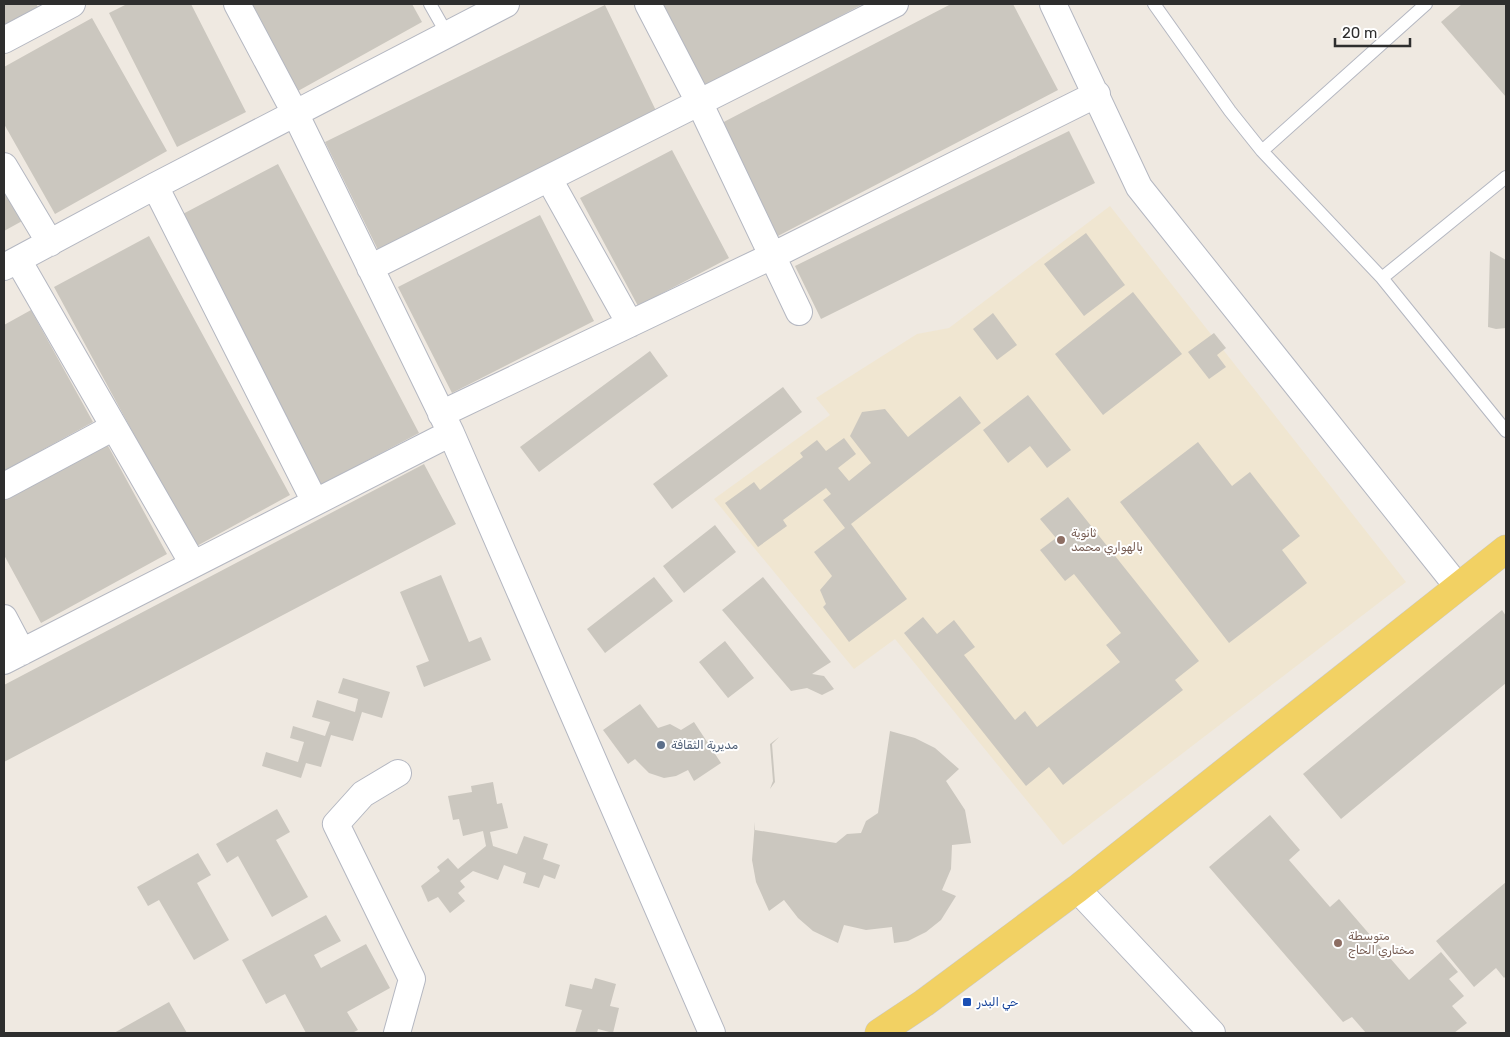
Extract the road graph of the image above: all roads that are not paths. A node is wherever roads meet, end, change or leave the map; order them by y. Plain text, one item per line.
1 (72, 4) edge
2 (237, 4) edge
3 (430, 4) edge
4 (506, 4) edge
5 (648, 4) edge
6 (895, 4) edge
7 (1053, 4) edge
8 (1154, 4) edge
9 (1426, 4) edge
10 (446, 34) junction
11 (4, 40) edge
12 (1097, 94) junction
13 (700, 104) junction
14 (295, 113) junction
15 (1262, 151) junction
16 (4, 166) edge
17 (1506, 177) edge
18 (550, 179) junction
19 (155, 186) junction
20 (50, 243) junction
21 (772, 256) junction
22 (11, 264) edge
23 (370, 268) junction
24 (1382, 278) junction
25 (799, 312) dead end
26 (630, 324) junction
27 (446, 423) junction
28 (114, 427) junction
29 (1506, 431) edge
30 (4, 486) edge
31 (315, 502) junction
32 (1506, 548) edge
33 (193, 564) junction
34 (1458, 587) junction
35 (4, 618) edge
36 (13, 657) edge
37 (398, 773) dead end
38 (1077, 889) junction
39 (397, 1033) edge
40 (712, 1033) edge
41 (879, 1033) edge
42 (1212, 1033) edge

1 - 11 street
2 - 14 street
3 - 10 lane
4 - 10 street
5 - 13 street
6 - 13 street
7 - 12 street
8 - 15 lane
9 - 15 lane
10 - 14 street
12 - 21 street
12 - 34 street
13 - 18 street
13 - 21 street
14 - 19 street
14 - 23 street
15 - 24 lane
16 - 20 street
17 - 24 lane
18 - 23 street
18 - 26 street
19 - 20 street
19 - 31 street
20 - 22 street
21 - 25 street
21 - 26 street
22 - 28 street
23 - 27 street
24 - 29 lane
26 - 27 street
27 - 31 street
27 - 40 street
28 - 30 street
28 - 33 street
31 - 33 street
32 - 34 main road
33 - 36 street
34 - 38 main road
35 - 36 street
37 - 39 street
38 - 41 main road
38 - 42 street

